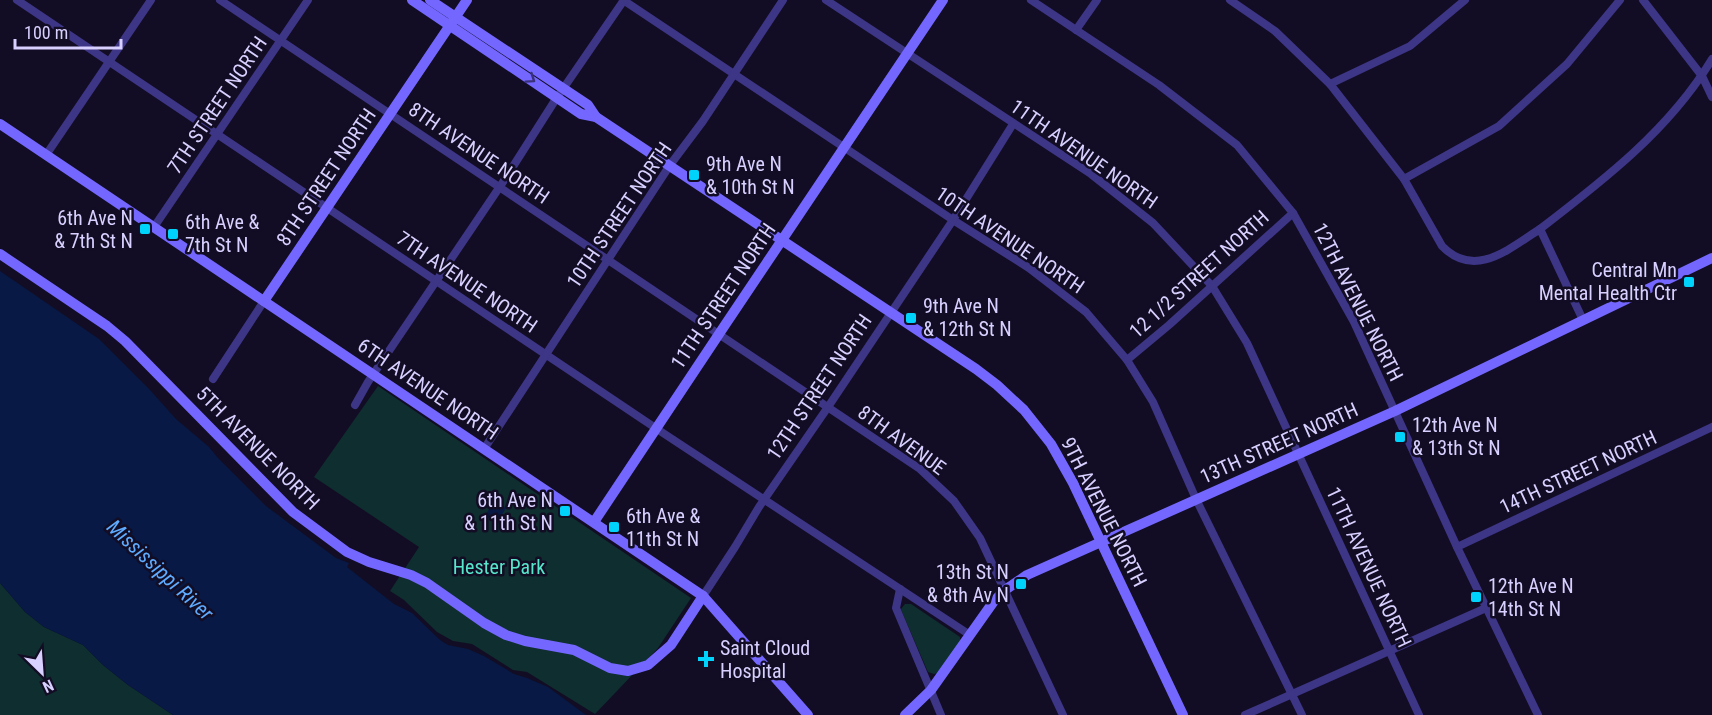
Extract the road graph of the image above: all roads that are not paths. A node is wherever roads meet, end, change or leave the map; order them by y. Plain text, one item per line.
1 (17, 0) edge
2 (151, 0) edge
3 (220, 0) edge
4 (308, 0) edge
5 (412, 0) edge
6 (430, 0) edge
7 (467, 0) edge
8 (624, 0) edge
9 (783, 0) edge
10 (826, 0) edge
11 (943, 0) edge
12 (1030, 0) edge
13 (1096, 0) edge
14 (1230, 0) edge
15 (1465, 0) edge
16 (1620, 0) edge
17 (1643, 0) edge
18 (453, 21) junction
19 (1076, 30) junction
20 (280, 40) junction
21 (907, 54) junction
22 (1712, 59) edge
23 (109, 62) junction
24 (735, 74) junction
25 (1702, 76) junction
26 (1330, 84) junction
27 (560, 93) junction
28 (1712, 97) edge
29 (390, 114) junction
30 (0, 124) edge
31 (1013, 124) junction
32 (217, 134) junction
33 (844, 148) junction
34 (46, 155) junction
35 (670, 165) junction
36 (1404, 179) junction
37 (500, 187) junction
38 (327, 208) junction
39 (1293, 213) junction
40 (953, 220) junction
41 (154, 228) junction
42 (1540, 229) junction
43 (782, 240) junction
44 (0, 254) edge
45 (1712, 258) edge
46 (608, 260) junction
47 (436, 281) junction
48 (1212, 286) junction
49 (264, 301) junction
50 (891, 313) junction
51 (1583, 320) junction
52 (718, 334) junction
53 (546, 355) junction
54 (1127, 360) junction
55 (374, 375) junction
56 (213, 379) dead end
57 (356, 405) dead end
58 (828, 407) junction
59 (1395, 411) junction
60 (1712, 427) edge
61 (656, 429) junction
62 (484, 449) junction
63 (1299, 455) junction
64 (764, 499) junction
65 (1196, 499) junction
66 (594, 522) junction
67 (1100, 541) junction
68 (1457, 547) junction
69 (900, 589) junction
70 (1005, 590) junction
71 (703, 596) junction
72 (1486, 608) junction
73 (970, 635) junction
74 (1390, 651) junction
75 (648, 665) joint
76 (931, 690) junction
77 (1292, 694) junction
78 (808, 715) edge
79 (905, 715) edge
80 (941, 715) edge
81 (1063, 715) edge
82 (1183, 715) edge
83 (1245, 715) edge
84 (1302, 715) edge
85 (1419, 715) edge
86 (1538, 715) edge

1 - 23 street, 7TH AVENUE NORTH
2 - 23 street
3 - 20 street, 8TH AVENUE NORTH
4 - 20 street, 7TH STREET NORTH
5 - 18 street, 9TH AVENUE NORTH
6 - 18 street, 9TH AVENUE NORTH
7 - 18 street, 8TH STREET NORTH
8 - 24 street, 10TH AVENUE NORTH
8 - 27 street
9 - 24 street, 10TH STREET NORTH
10 - 21 street, 11TH AVENUE NORTH
11 - 21 street, 11TH STREET NORTH
12 - 19 street, 12TH AVENUE NORTH
13 - 19 street
14 - 26 street
15 - 26 street
16 - 36 street
17 - 25 street
18 - 27 street, 9TH AVENUE NORTH
18 - 29 street, 8TH STREET NORTH
19 - 39 street, 12TH AVENUE NORTH
20 - 29 street, 8TH AVENUE NORTH
20 - 32 street, 7TH STREET NORTH
21 - 31 street, 11TH AVENUE NORTH
21 - 33 street, 11TH STREET NORTH
22 - 25 street
23 - 32 street, 7TH AVENUE NORTH
23 - 34 street
24 - 33 street, 10TH AVENUE NORTH
24 - 35 street, 10TH STREET NORTH
25 - 28 street
25 - 42 street
26 - 36 street
27 - 35 street, 9TH AVENUE NORTH
27 - 37 street
29 - 37 street, 8TH AVENUE NORTH
29 - 38 street, 8TH STREET NORTH
30 - 34 street, 6TH AVENUE NORTH
31 - 40 street, 12TH STREET NORTH
31 - 48 street, 11TH AVENUE NORTH
32 - 38 street, 7TH AVENUE NORTH
32 - 41 street, 7TH STREET NORTH
33 - 40 street, 10TH AVENUE NORTH
33 - 43 street, 11TH STREET NORTH
34 - 41 street, 6TH AVENUE NORTH
35 - 43 street, 9TH AVENUE NORTH
35 - 46 street, 10TH STREET NORTH
36 - 42 street
37 - 46 street, 8TH AVENUE NORTH
37 - 47 street
38 - 47 street, 7TH AVENUE NORTH
38 - 49 street, 8TH STREET NORTH
39 - 48 street, 12 1/2 STREET NORTH
39 - 59 street, 12TH AVENUE NORTH
40 - 50 street, 12TH STREET NORTH
40 - 54 street, 10TH AVENUE NORTH
41 - 49 street, 6TH AVENUE NORTH
42 - 51 street
43 - 50 street, 9TH AVENUE NORTH
43 - 52 street, 11TH STREET NORTH
44 - 75 street, 5TH AVENUE NORTH
45 - 51 street, 13TH STREET NORTH
46 - 52 street, 8TH AVENUE NORTH
46 - 53 street, 10TH STREET NORTH
47 - 53 street, 7TH AVENUE NORTH
47 - 55 street
48 - 54 street, 12 1/2 STREET NORTH
48 - 63 street, 11TH AVENUE NORTH
49 - 55 street, 6TH AVENUE NORTH
49 - 56 street, 8TH STREET NORTH
50 - 58 street, 12TH STREET NORTH
50 - 67 street, 9TH AVENUE NORTH
51 - 59 street, 13TH STREET NORTH
52 - 58 street, 8TH AVENUE
52 - 61 street, 11TH STREET NORTH
53 - 61 street, 7TH AVENUE NORTH
53 - 62 street, 10TH STREET NORTH
54 - 65 street, 10TH AVENUE NORTH
55 - 57 street
55 - 62 street, 6TH AVENUE NORTH
58 - 64 street, 12TH STREET NORTH
58 - 70 street, 8TH AVENUE
59 - 63 street, 13TH STREET NORTH
59 - 68 street, 12TH AVENUE NORTH
60 - 68 street, 14TH STREET NORTH
61 - 64 street, 7TH AVENUE NORTH
61 - 66 street, 11TH STREET NORTH
62 - 66 street, 6TH AVENUE NORTH
63 - 65 street, 13TH STREET NORTH
63 - 74 street, 11TH AVENUE NORTH
64 - 69 street, 7TH AVENUE NORTH
64 - 71 street, 12TH STREET NORTH
65 - 67 street, 13TH STREET NORTH
65 - 77 street, 10TH AVENUE NORTH
66 - 71 street, 6TH AVENUE NORTH
67 - 70 street, 13TH STREET NORTH
67 - 82 street, 9TH AVENUE NORTH
68 - 72 street, 12TH AVENUE NORTH
69 - 73 street, 7TH AVENUE NORTH
69 - 76 street
70 - 73 street, 13TH STREET NORTH
70 - 81 street, 8TH AVENUE
71 - 75 street, 12TH STREET NORTH
71 - 78 street, 6TH AVENUE NORTH
72 - 74 street
72 - 86 street, 12TH AVENUE NORTH
73 - 76 street, 13TH STREET NORTH
74 - 77 street
74 - 85 street, 11TH AVENUE NORTH
76 - 79 street, 13TH STREET NORTH
76 - 80 street
77 - 83 street
77 - 84 street, 10TH AVENUE NORTH

